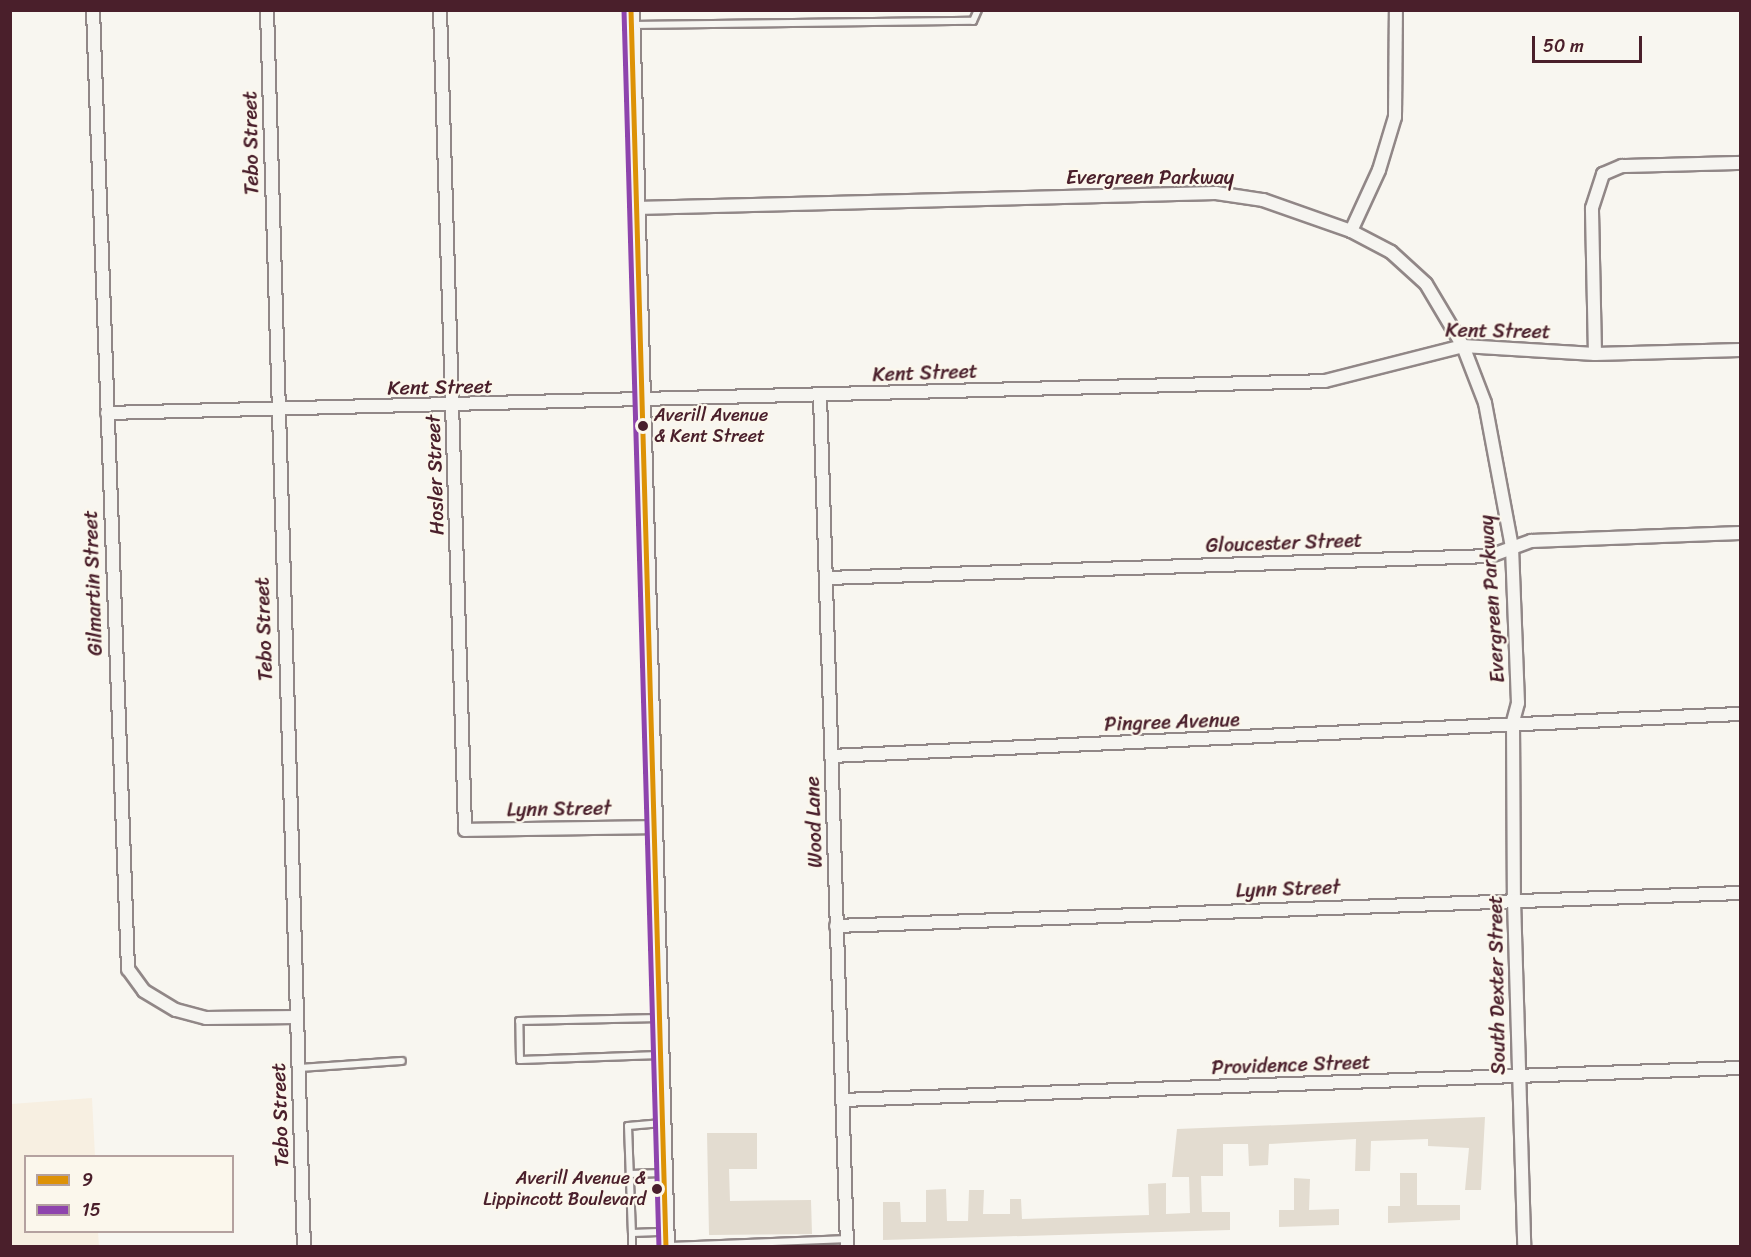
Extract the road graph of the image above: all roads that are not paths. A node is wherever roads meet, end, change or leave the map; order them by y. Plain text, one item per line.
1 (93, 10) edge
2 (267, 10) edge
3 (440, 10) edge
4 (978, 10) edge
5 (1396, 10) edge
6 (631, 18) edge
7 (1740, 163) edge
8 (636, 208) junction
9 (1351, 231) junction
10 (1463, 346) junction
11 (1740, 350) edge
12 (1595, 354) junction
13 (820, 396) junction
14 (642, 403) junction
15 (453, 407) junction
16 (277, 410) junction
17 (107, 413) junction
18 (1740, 533) edge
19 (1512, 547) junction
20 (827, 578) junction
21 (1740, 714) edge
22 (1513, 722) junction
23 (831, 756) junction
24 (654, 827) junction
25 (465, 830) joint
26 (1740, 893) edge
27 (1514, 900) junction
28 (836, 927) junction
29 (296, 1017) junction
30 (659, 1018) junction
31 (660, 1055) junction
32 (402, 1061) dead end
33 (298, 1068) junction
34 (1740, 1068) edge
35 (1519, 1077) junction
36 (842, 1100) junction
37 (662, 1123) junction
38 (664, 1173) junction
39 (630, 1174) junction
40 (632, 1233) junction
41 (665, 1239) edge
42 (847, 1243) edge
43 (304, 1246) edge
44 (632, 1246) edge
45 (673, 1246) edge
46 (1524, 1246) edge

1 - 17 street, Gilmartin Street
2 - 16 street, Tebo Street
3 - 15 street, Hosler Street
4 - 6 lane
5 - 9 street
6 - 8 street
7 - 12 street
8 - 9 street, Evergreen Parkway
8 - 14 street
9 - 10 street, Evergreen Parkway
10 - 12 street, Kent Street
10 - 13 street, Kent Street
10 - 19 street, Evergreen Parkway
11 - 12 street, Kent Street
13 - 14 street, Kent Street
13 - 20 street, Wood Lane
14 - 15 street, Kent Street
14 - 24 street
15 - 16 street, Kent Street
15 - 25 street, Hosler Street
16 - 17 street, Kent Street
16 - 29 street, Tebo Street
17 - 29 street, Gilmartin Street
18 - 19 street, Gloucester Street
19 - 20 street, Gloucester Street
19 - 22 street, Evergreen Parkway
20 - 23 street, Wood Lane
21 - 22 street
22 - 23 street, Pingree Avenue
22 - 27 street, South Dexter Street
23 - 28 street, Wood Lane
24 - 25 street, Lynn Street
24 - 30 street
26 - 27 street, Lynn Street
27 - 28 street, Lynn Street
27 - 35 street, South Dexter Street
28 - 36 street, Wood Lane
29 - 33 street, Tebo Street
30 - 31 street
30 - 31 lane
31 - 37 street
32 - 33 lane
33 - 43 street, Tebo Street
34 - 35 street, Providence Street
35 - 36 street, Providence Street
35 - 46 street, South Dexter Street
36 - 42 street, Wood Lane
37 - 38 street
37 - 39 lane
38 - 39 lane
38 - 41 street
39 - 40 lane
40 - 41 lane
40 - 44 lane
42 - 45 lane

